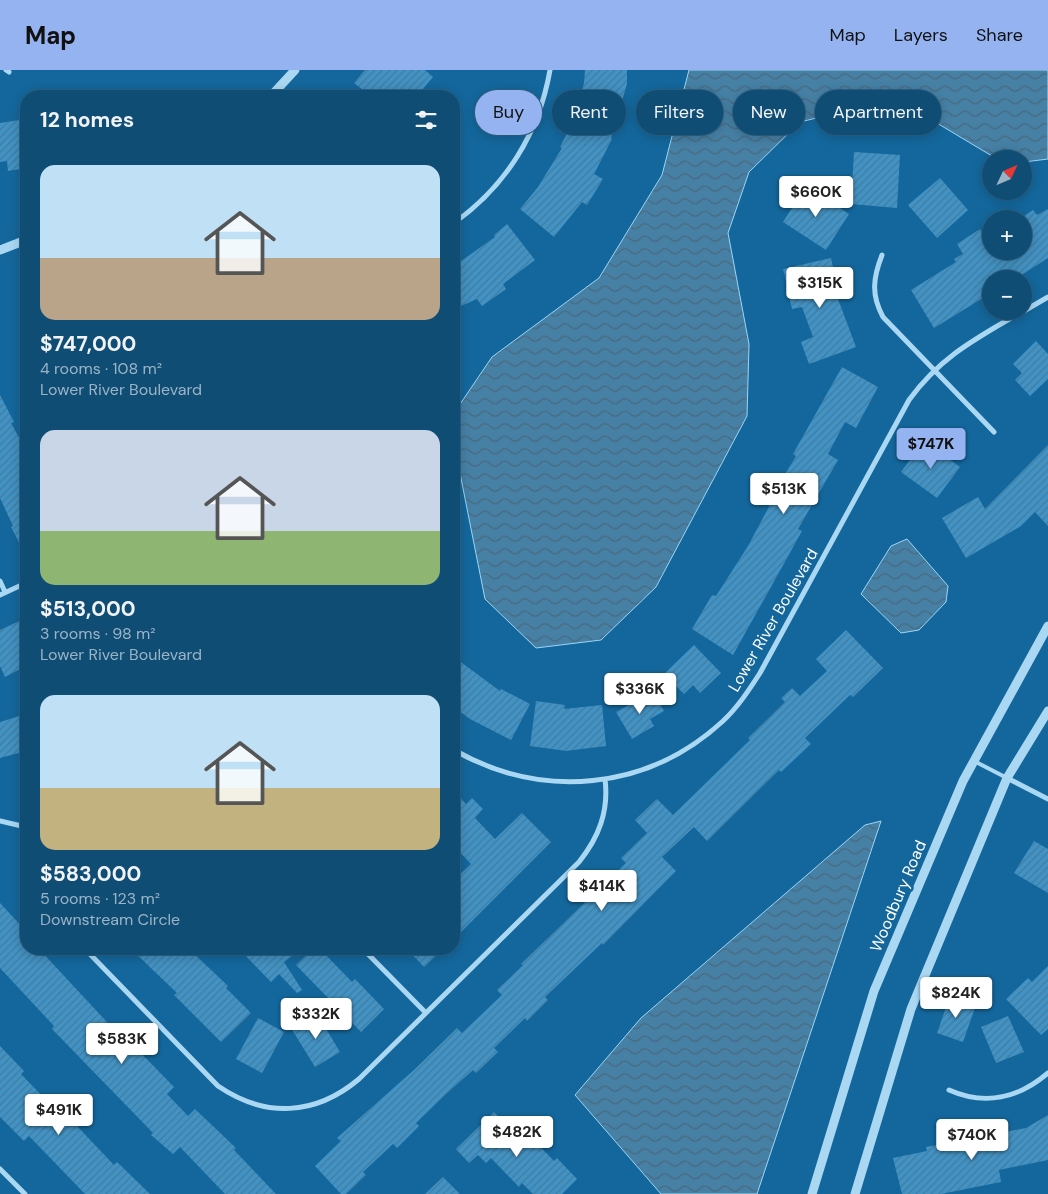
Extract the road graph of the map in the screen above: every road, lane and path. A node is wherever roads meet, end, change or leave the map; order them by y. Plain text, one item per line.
1 (295, 70) edge
2 (550, 70) edge
3 (277, 90) edge
4 (460, 218) edge
5 (20, 242) edge
6 (0, 250) edge
7 (882, 256) dead end
8 (1048, 297) edge
9 (1032, 306) edge
10 (1007, 320) edge
11 (933, 370) junction
12 (994, 432) dead end
13 (0, 580) edge
14 (20, 586) edge
15 (3, 594) edge
16 (1048, 626) edge
17 (1048, 711) edge
18 (460, 753) edge
19 (974, 761) junction
20 (1007, 778) junction
21 (605, 779) junction
22 (1048, 799) edge
23 (0, 821) edge
24 (20, 826) edge
25 (91, 955) edge
26 (369, 955) edge
27 (426, 1012) junction
28 (1048, 1073) edge
29 (949, 1090) dead end
30 (0, 1169) edge
31 (26, 1194) edge
32 (812, 1194) edge
33 (856, 1194) edge

1 - 3 street
2 - 4 street
5 - 6 street
7 - 11 street
8 - 9 street, Lower River Boulevard
10 - 11 street, Lower River Boulevard
11 - 12 street
11 - 21 street, Lower River Boulevard
13 - 15 street
14 - 15 street
16 - 19 street, Woodbury Road
17 - 20 street
18 - 21 street, Lower River Boulevard
19 - 20 lane
19 - 32 street, Woodbury Road
20 - 22 street
20 - 33 street
21 - 27 street
23 - 24 street
25 - 27 street
26 - 27 street
28 - 29 street
30 - 31 street

